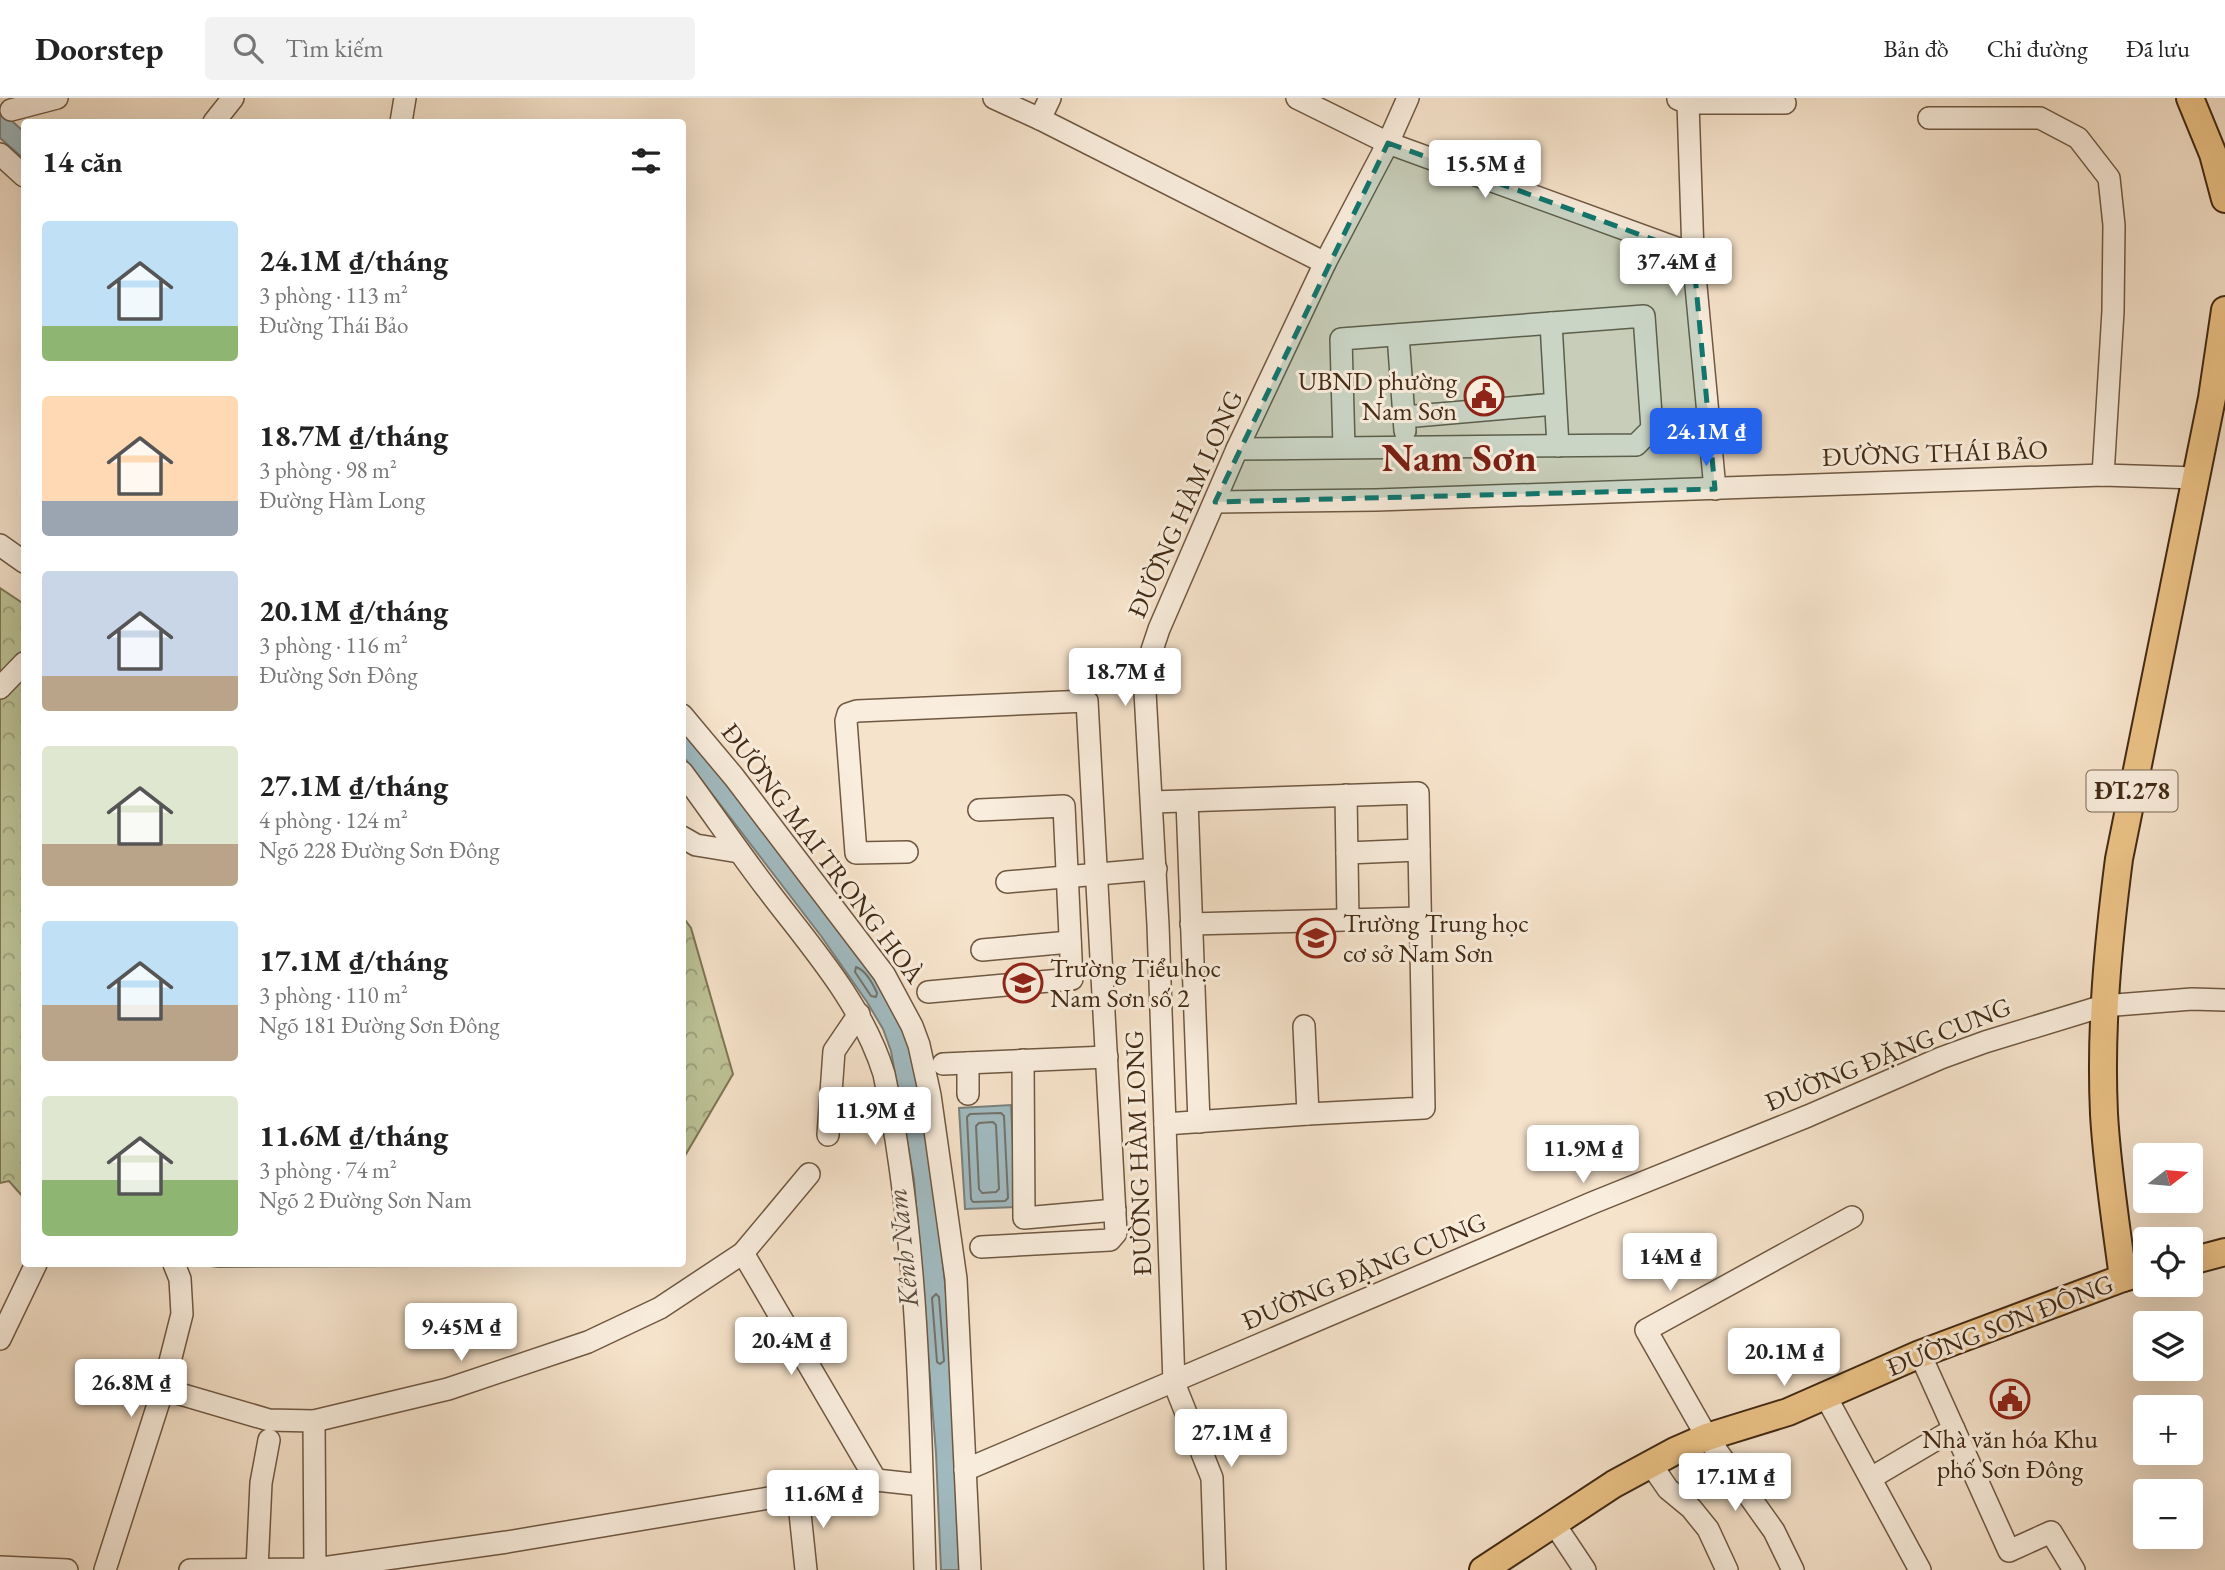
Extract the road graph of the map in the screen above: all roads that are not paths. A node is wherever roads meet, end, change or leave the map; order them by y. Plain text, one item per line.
1 (57, 98) edge
2 (233, 98) edge
3 (405, 98) edge
4 (994, 98) edge
5 (1049, 98) edge
6 (1297, 98) edge
7 (1408, 98) edge
8 (2190, 98) edge
9 (1682, 101) edge
10 (1786, 103) dead end
11 (12, 110) edge
12 (1929, 118) dead end
13 (216, 119) edge
14 (402, 119) edge
15 (1040, 119) junction
16 (1388, 143) junction
17 (0, 154) edge
18 (21, 173) edge
19 (2225, 199) edge
20 (1693, 254) junction
21 (1325, 264) junction
22 (2225, 310) edge
23 (1550, 323) junction
24 (1398, 335) junction
25 (2218, 399) edge
26 (1555, 404) junction
27 (1404, 417) junction
28 (1558, 446) junction
29 (1406, 447) junction
30 (1344, 448) junction
31 (1237, 449) junction
32 (2103, 475) junction
33 (2196, 478) junction
34 (1716, 489) junction
35 (1215, 502) junction
36 (0, 545) edge
37 (21, 560) edge
38 (21, 666) edge
39 (0, 688) edge
40 (686, 720) edge
41 (686, 778) edge
42 (1346, 795) junction
43 (1187, 801) junction
44 (1153, 802) junction
45 (979, 810) dead end
46 (686, 839) edge
47 (1419, 850) junction
48 (739, 852) junction
49 (907, 852) dead end
50 (1347, 853) junction
51 (1156, 869) junction
52 (1097, 874) junction
53 (1067, 877) junction
54 (1007, 882) dead end
55 (1420, 918) junction
56 (1348, 920) junction
57 (1191, 924) junction
58 (1070, 942) junction
59 (982, 950) dead end
60 (928, 992) dead end
61 (2225, 1000) edge
62 (2103, 1006) junction
63 (859, 1014) junction
64 (1304, 1026) dead end
65 (1107, 1057) junction
66 (1023, 1060) junction
67 (968, 1063) junction
68 (943, 1064) dead end
69 (968, 1094) dead end
70 (1308, 1114) junction
71 (1199, 1122) junction
72 (1165, 1124) junction
73 (828, 1135) dead end
74 (809, 1174) dead end
75 (1115, 1210) junction
76 (1852, 1217) dead end
77 (981, 1247) dead end
78 (2225, 1252) edge
79 (743, 1254) junction
80 (2203, 1258) edge
81 (35, 1267) edge
82 (175, 1267) edge
83 (2133, 1270) edge
84 (2133, 1275) edge
85 (0, 1339) edge
86 (1920, 1354) junction
87 (1174, 1383) junction
88 (163, 1388) junction
89 (1825, 1395) junction
90 (314, 1421) junction
91 (1954, 1429) junction
92 (1707, 1437) junction
93 (269, 1440) dead end
94 (1650, 1463) junction
95 (965, 1470) junction
96 (1871, 1478) junction
97 (876, 1480) junction
98 (922, 1485) junction
99 (798, 1494) junction
100 (1553, 1522) junction
101 (0, 1567) edge
102 (257, 1569) edge
103 (315, 1569) edge
104 (67, 1570) edge
105 (105, 1570) edge
106 (190, 1570) edge
107 (806, 1570) edge
108 (925, 1570) edge
109 (970, 1570) edge
110 (1214, 1570) edge
111 (1483, 1570) edge
112 (1586, 1570) edge
113 (1727, 1570) edge
114 (1793, 1570) edge
115 (1920, 1570) edge
116 (2074, 1570) edge

1 - 11 street
2 - 13 street
3 - 14 street
4 - 15 street
5 - 15 street
6 - 16 street
7 - 16 street, ĐƯỜNG HÀM LONG
8 - 19 main road
9 - 10 street
9 - 20 street
12 - 32 street
15 - 21 street
16 - 20 street
16 - 21 street, ĐƯỜNG HÀM LONG
17 - 18 street
20 - 34 street
21 - 31 street, ĐƯỜNG HÀM LONG
22 - 25 main road, ĐT.278
23 - 24 street
23 - 26 street
23 - 28 street
24 - 27 street
24 - 30 street
25 - 33 main road, ĐT.278
26 - 27 street
26 - 28 street
27 - 29 street
28 - 29 street
29 - 30 street
30 - 31 street
31 - 35 street, ĐƯỜNG HÀM LONG
32 - 33 street, ĐƯỜNG THÁI BẢO
32 - 34 street, ĐƯỜNG THÁI BẢO
33 - 62 main road, ĐT.278
34 - 35 street, ĐƯỜNG THÁI BẢO
35 - 44 street, ĐƯỜNG HÀM LONG
36 - 37 street
38 - 39 street
40 - 95 street, ĐƯỜNG MAI TRỌNG HOÀ
41 - 48 street
42 - 43 street
42 - 47 street
42 - 50 street
43 - 44 street
43 - 57 street
44 - 51 street, ĐƯỜNG HÀM LONG
45 - 53 street
46 - 48 street
47 - 50 street
47 - 55 street
48 - 63 street
49 - 52 street
50 - 56 street
51 - 52 street
51 - 72 street, ĐƯỜNG HÀM LONG
52 - 53 street
52 - 65 street
53 - 54 street
53 - 58 street
55 - 56 street
55 - 70 street
56 - 57 street
57 - 71 street
58 - 59 street
58 - 60 street
61 - 62 street, ĐƯỜNG ĐẶNG CUNG
62 - 83 main road, ĐT.278
62 - 87 street, ĐƯỜNG ĐẶNG CUNG
63 - 73 street
63 - 98 street
64 - 70 street
65 - 66 street
65 - 75 street
66 - 67 street
66 - 75 street
67 - 68 street
67 - 69 street
70 - 71 street
71 - 72 street
72 - 87 street, ĐƯỜNG HÀM LONG
74 - 79 street
75 - 77 street
76 - 92 street
78 - 80 main road
79 - 90 street
79 - 97 street
81 - 85 street
82 - 88 street
84 - 86 main road, ĐƯỜNG SƠN ĐÔNG
86 - 89 main road, ĐƯỜNG SƠN ĐÔNG
86 - 91 street
87 - 95 street, ĐƯỜNG ĐẶNG CUNG
87 - 110 street, ĐƯỜNG HÀM LONG
88 - 90 street
88 - 105 street
89 - 92 main road, ĐƯỜNG SƠN ĐÔNG
89 - 96 street
90 - 103 street
91 - 96 street
91 - 116 street
92 - 94 main road, ĐƯỜNG SƠN ĐÔNG
92 - 114 street
93 - 102 street
94 - 100 main road, ĐƯỜNG SƠN ĐÔNG
94 - 113 street
95 - 109 street, ĐƯỜNG MAI TRỌNG HOÀ
96 - 115 street
97 - 98 street
97 - 99 street
98 - 108 street
99 - 103 street
99 - 107 street
100 - 111 main road, ĐƯỜNG SƠN ĐÔNG
100 - 112 street
101 - 104 street
102 - 103 street
102 - 106 street

